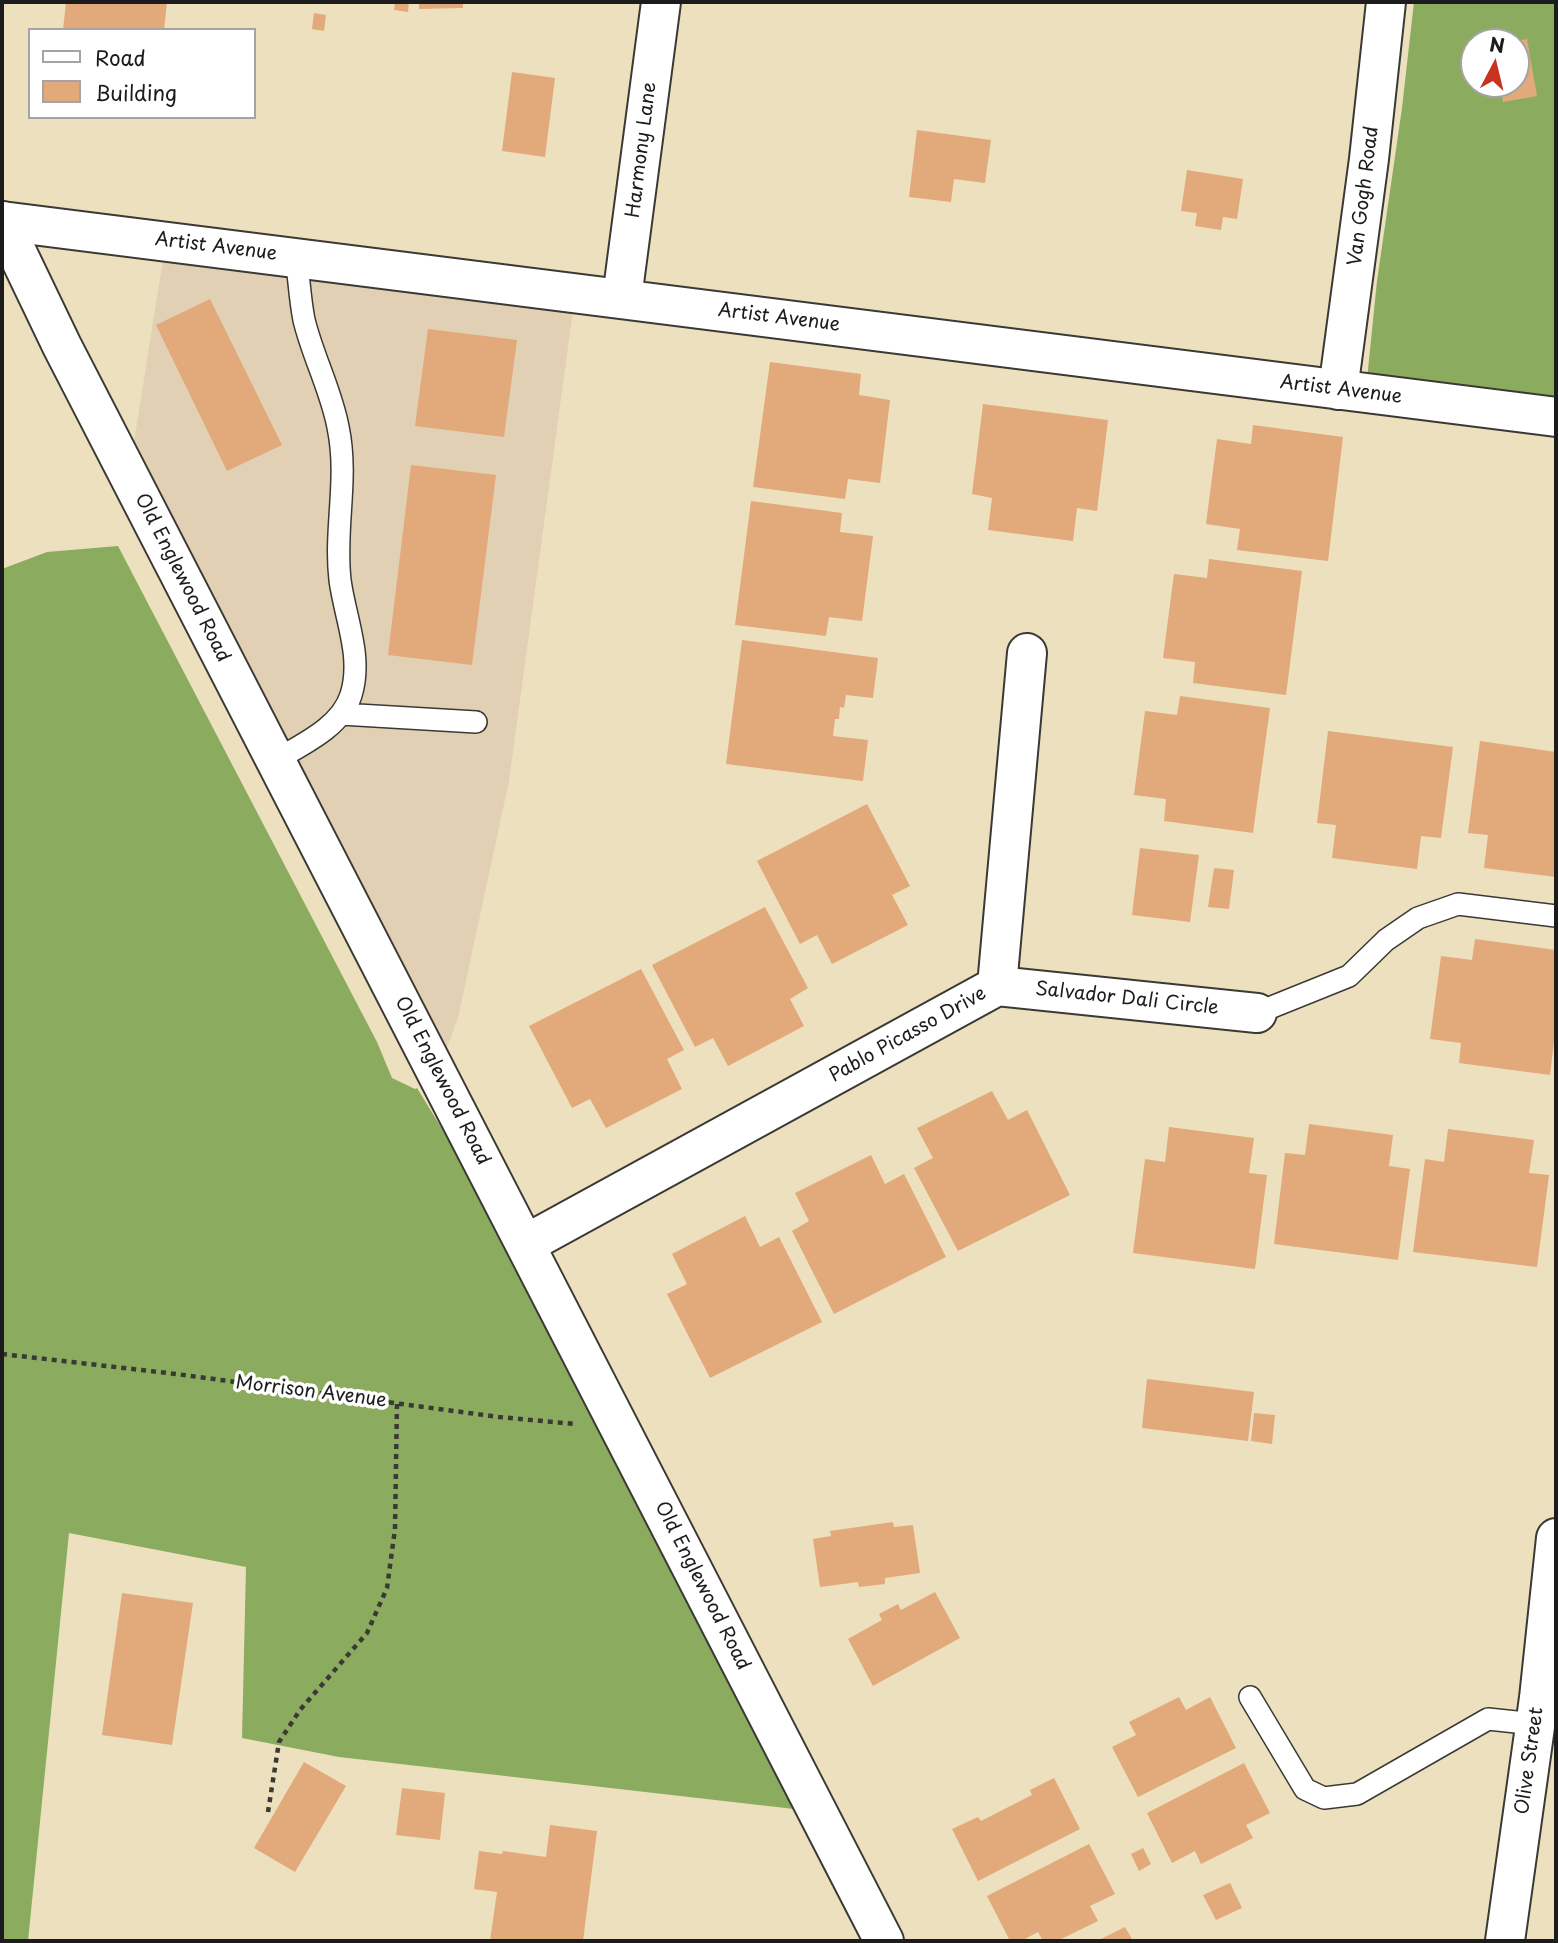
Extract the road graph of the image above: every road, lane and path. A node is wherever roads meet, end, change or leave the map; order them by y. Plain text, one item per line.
1 (661, 2) edge
2 (1386, 2) edge
3 (2, 221) edge
4 (296, 257) junction
5 (622, 298) junction
6 (1338, 390) junction
7 (1556, 416) edge
8 (1027, 653) dead end
9 (341, 714) junction
10 (476, 722) dead end
11 (276, 760) junction
12 (1556, 916) edge
13 (998, 986) junction
14 (1257, 1013) joint
15 (526, 1244) junction
16 (2, 1354) edge
17 (397, 1403) junction
18 (621, 1429) junction
19 (1556, 1538) edge
20 (1250, 1697) dead end
21 (1543, 1708) edge
22 (268, 1812) dead end
23 (884, 1941) edge
24 (1506, 1941) edge

1 - 5 street, Harmony Lane
2 - 6 street, Van Gogh Road
3 - 4 street, Artist Avenue
3 - 11 street, Old Englewood Road
4 - 5 street, Artist Avenue
4 - 9 lane
5 - 6 street, Artist Avenue
6 - 7 street, Artist Avenue
8 - 13 street, Pablo Picasso Drive
9 - 10 lane
9 - 11 lane
11 - 15 street, Old Englewood Road
12 - 14 lane
13 - 14 street, Salvador Dali Circle
13 - 15 street, Pablo Picasso Drive
15 - 18 street, Old Englewood Road
16 - 17 path, Morrison Avenue
17 - 18 path, Morrison Avenue
17 - 22 path
18 - 23 street, Old Englewood Road
19 - 21 street, Olive Street
20 - 21 lane
21 - 24 street, Olive Street

